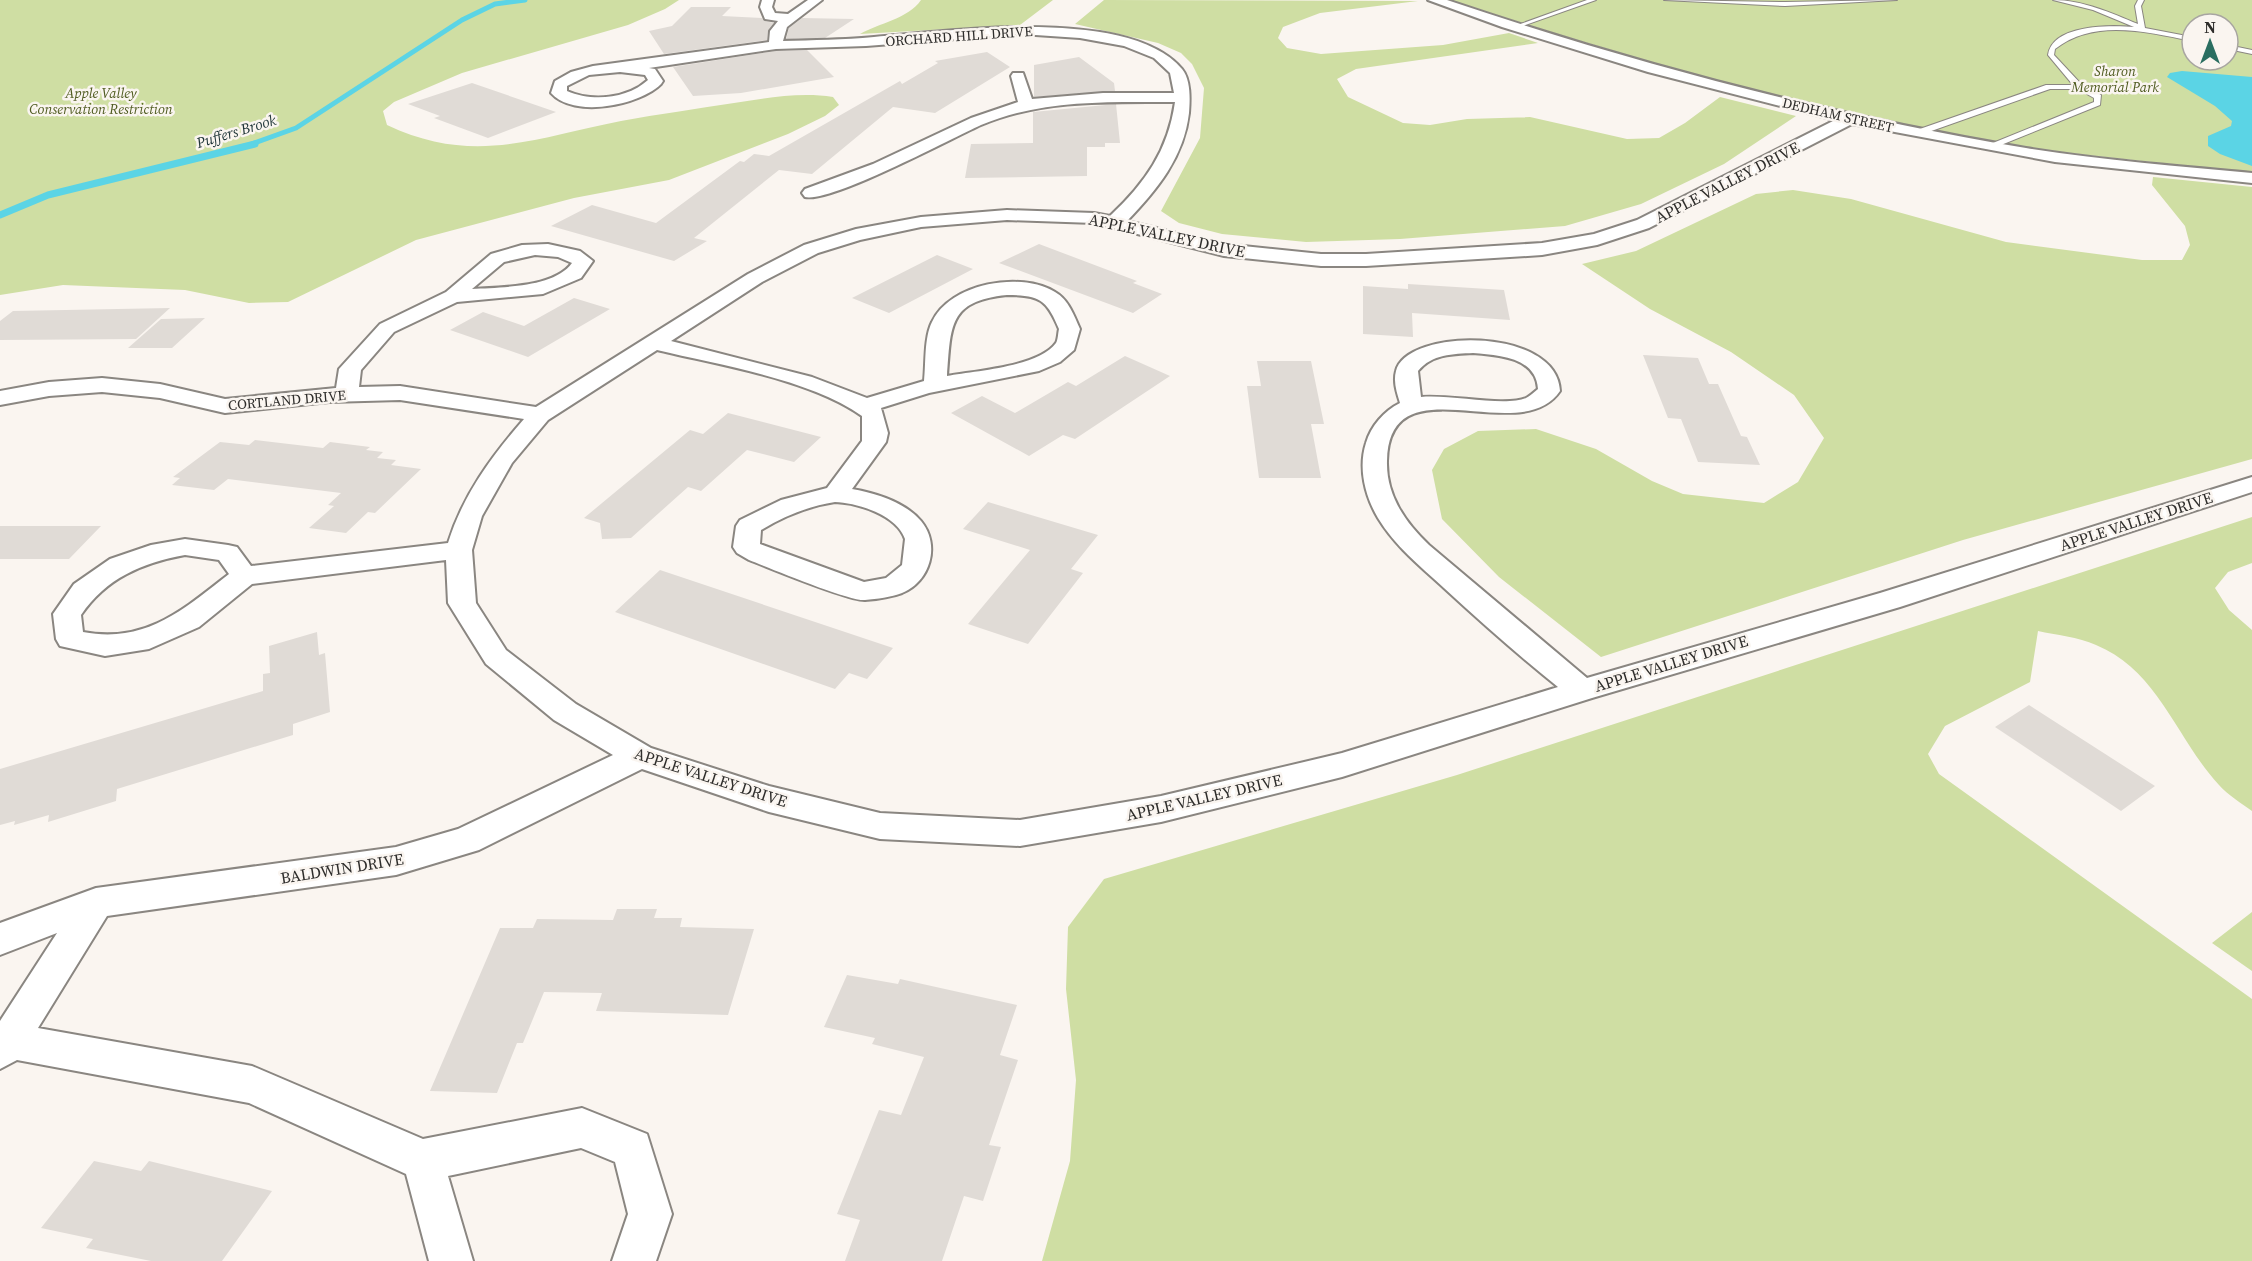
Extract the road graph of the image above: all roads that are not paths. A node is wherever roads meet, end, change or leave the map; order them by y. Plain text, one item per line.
1 (768, 0) edge
2 (816, 0) edge
3 (1434, 0) edge
4 (1593, 0) edge
5 (1667, 0) edge
6 (1894, 0) edge
7 (2056, 0) edge
8 (2141, 0) edge
9 (788, 18) junction
10 (1515, 27) junction
11 (2142, 28) junction
12 (2180, 36) edge
13 (776, 45) junction
14 (616, 68) junction
15 (1018, 76) dead end
16 (2079, 87) junction
17 (1184, 97) junction
18 (1026, 105) junction
19 (1851, 118) junction
20 (1917, 133) junction
21 (1991, 147) junction
22 (2252, 178) edge
23 (811, 193) dead end
24 (1116, 221) junction
25 (453, 296) junction
26 (655, 343) junction
27 (935, 385) junction
28 (347, 394) junction
29 (0, 398) edge
30 (1412, 404) junction
31 (867, 406) junction
32 (540, 415) junction
33 (2252, 484) edge
34 (835, 494) junction
35 (459, 550) junction
36 (244, 576) junction
37 (1582, 690) junction
38 (640, 756) junction
39 (96, 903) junction
40 (0, 939) edge
41 (4, 1046) edge
42 (423, 1160) junction
43 (451, 1261) edge
44 (634, 1261) edge

1 - 9 street
2 - 9 street
3 - 10 street, DEDHAM STREET
4 - 10 lane
5 - 6 lane
7 - 11 lane
8 - 11 lane
9 - 13 street
10 - 19 street, DEDHAM STREET
11 - 12 lane
11 - 16 lane
13 - 14 street, ORCHARD HILL DRIVE
13 - 17 street, ORCHARD HILL DRIVE
14 - 14 street, ORCHARD HILL DRIVE
15 - 18 street
16 - 20 lane
16 - 21 lane
17 - 18 street
17 - 24 street, ORCHARD HILL DRIVE
18 - 23 street
19 - 20 street, DEDHAM STREET
19 - 24 street, APPLE VALLEY DRIVE
20 - 21 street, DEDHAM STREET
21 - 22 street, DEDHAM STREET
24 - 26 street, APPLE VALLEY DRIVE
25 - 25 street
25 - 28 street
26 - 31 street
26 - 32 street, APPLE VALLEY DRIVE
27 - 27 street
27 - 31 street
28 - 29 street, CORTLAND DRIVE
28 - 32 street, CORTLAND DRIVE
30 - 30 street
30 - 37 street
31 - 34 street
32 - 35 street, APPLE VALLEY DRIVE
33 - 37 street, APPLE VALLEY DRIVE
34 - 34 street
35 - 36 street
35 - 38 street, APPLE VALLEY DRIVE
36 - 36 street
37 - 38 street, APPLE VALLEY DRIVE
38 - 39 street, BALDWIN DRIVE
39 - 40 street, BALDWIN DRIVE
39 - 41 street
41 - 42 street
42 - 43 street
42 - 44 street

